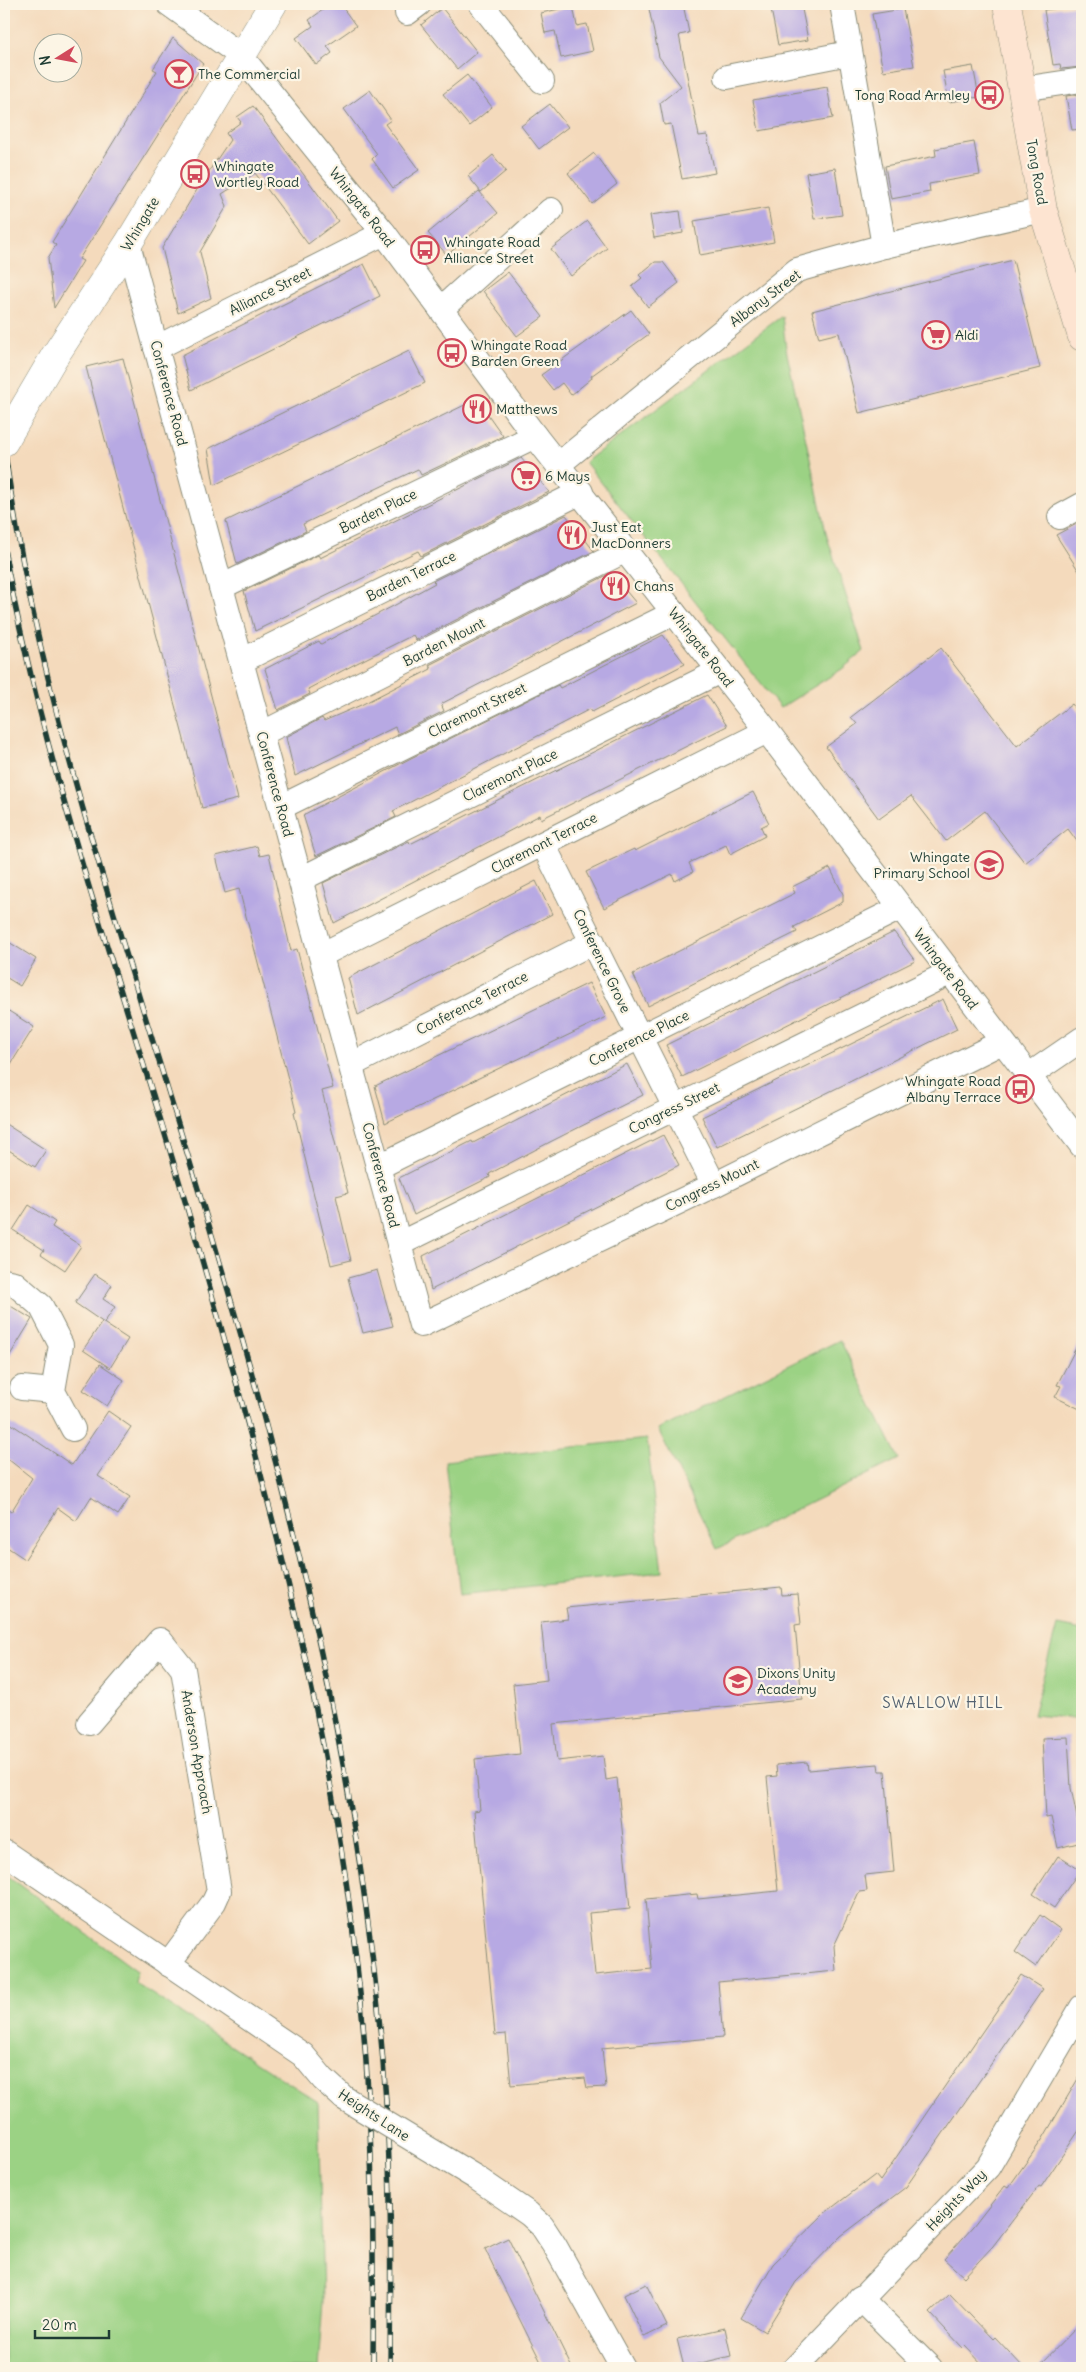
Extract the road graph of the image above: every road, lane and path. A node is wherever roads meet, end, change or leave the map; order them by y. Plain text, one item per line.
1 (169, 4) edge
2 (273, 4) edge
3 (481, 4) edge
4 (842, 4) edge
5 (1007, 4) edge
6 (849, 53) junction
7 (240, 55) junction
8 (727, 77) dead end
9 (1082, 80) edge
10 (542, 81) dead end
11 (1022, 89) junction
12 (551, 210) dead end
13 (1043, 210) junction
14 (384, 233) junction
15 (128, 244) junction
16 (884, 246) junction
17 (441, 309) junction
18 (1082, 338) edge
19 (156, 348) junction
20 (536, 436) junction
21 (4, 442) edge
22 (559, 464) junction
23 (581, 492) junction
24 (1082, 505) edge
25 (1060, 517) dead end
26 (626, 550) junction
27 (221, 587) junction
28 (674, 613) junction
29 (241, 660) junction
30 (720, 671) junction
31 (767, 731) junction
32 (261, 734) junction
33 (281, 807) junction
34 (543, 844) junction
35 (300, 879) junction
36 (900, 908) junction
37 (593, 942) junction
38 (321, 955) junction
39 (949, 973) junction
40 (640, 1037) junction
41 (1082, 1039) edge
42 (1002, 1042) junction
43 (351, 1065) junction
44 (1028, 1076) junction
45 (675, 1108) junction
46 (1082, 1146) edge
47 (378, 1166) junction
48 (714, 1185) junction
49 (399, 1244) junction
50 (4, 1281) edge
51 (421, 1325) joint
52 (22, 1388) dead end
53 (53, 1391) junction
54 (73, 1429) dead end
55 (89, 1723) dead end
56 (4, 1852) edge
57 (168, 1964) junction
58 (1082, 2007) edge
59 (860, 2298) junction
60 (623, 2368) edge
61 (795, 2368) edge
62 (930, 2368) edge

1 - 7 street, Whingate Road
2 - 7 street, Whingate
3 - 10 street
4 - 6 street
5 - 11 main road, Tong Road
6 - 8 street
6 - 16 street
7 - 14 street, Whingate Road
7 - 15 street, Whingate
9 - 11 street
11 - 13 main road, Tong Road
12 - 17 street
13 - 16 street, Albany Street
13 - 18 main road, Tong Road
14 - 17 street, Whingate Road
14 - 19 street, Alliance Street
15 - 19 street, Conference Road
15 - 21 street, Whingate
16 - 22 street, Albany Street
17 - 20 street, Whingate Road
19 - 27 street, Conference Road
20 - 22 street, Whingate Road
20 - 27 street, Barden Place
22 - 23 street, Whingate Road
23 - 26 street, Whingate Road
23 - 29 street, Barden Terrace
24 - 25 street
26 - 28 street, Whingate Road
26 - 32 street, Barden Mount
27 - 29 street, Conference Road
28 - 30 street, Whingate Road
28 - 33 street, Claremont Street
29 - 32 street, Conference Road
30 - 31 street, Whingate Road
30 - 35 street, Claremont Place
31 - 34 street, Claremont Terrace
31 - 36 street, Whingate Road
32 - 33 street, Conference Road
33 - 35 street, Conference Road
34 - 37 street, Conference Grove
34 - 38 street, Claremont Terrace
35 - 38 street, Conference Road
36 - 39 street, Whingate Road
36 - 40 street, Conference Place
37 - 40 street, Conference Grove
37 - 43 street, Conference Terrace
38 - 43 street, Conference Road
39 - 42 street, Whingate Road
39 - 45 street, Congress Street
40 - 45 street, Conference Grove
40 - 47 street, Conference Place
41 - 44 street
42 - 44 street, Whingate Road
42 - 48 street, Congress Mount
43 - 47 street, Conference Road
44 - 46 street, Whingate Road
45 - 48 street, Conference Grove
45 - 49 street, Congress Street
47 - 49 street, Conference Road
48 - 51 street, Congress Mount
49 - 51 street, Conference Road
50 - 53 street
52 - 53 street
53 - 54 street
55 - 57 street, Anderson Approach
56 - 57 street, Heights Lane
57 - 60 street, Heights Lane, bridge
58 - 59 street, Heights Way
59 - 61 street, Heights Way
59 - 62 street

